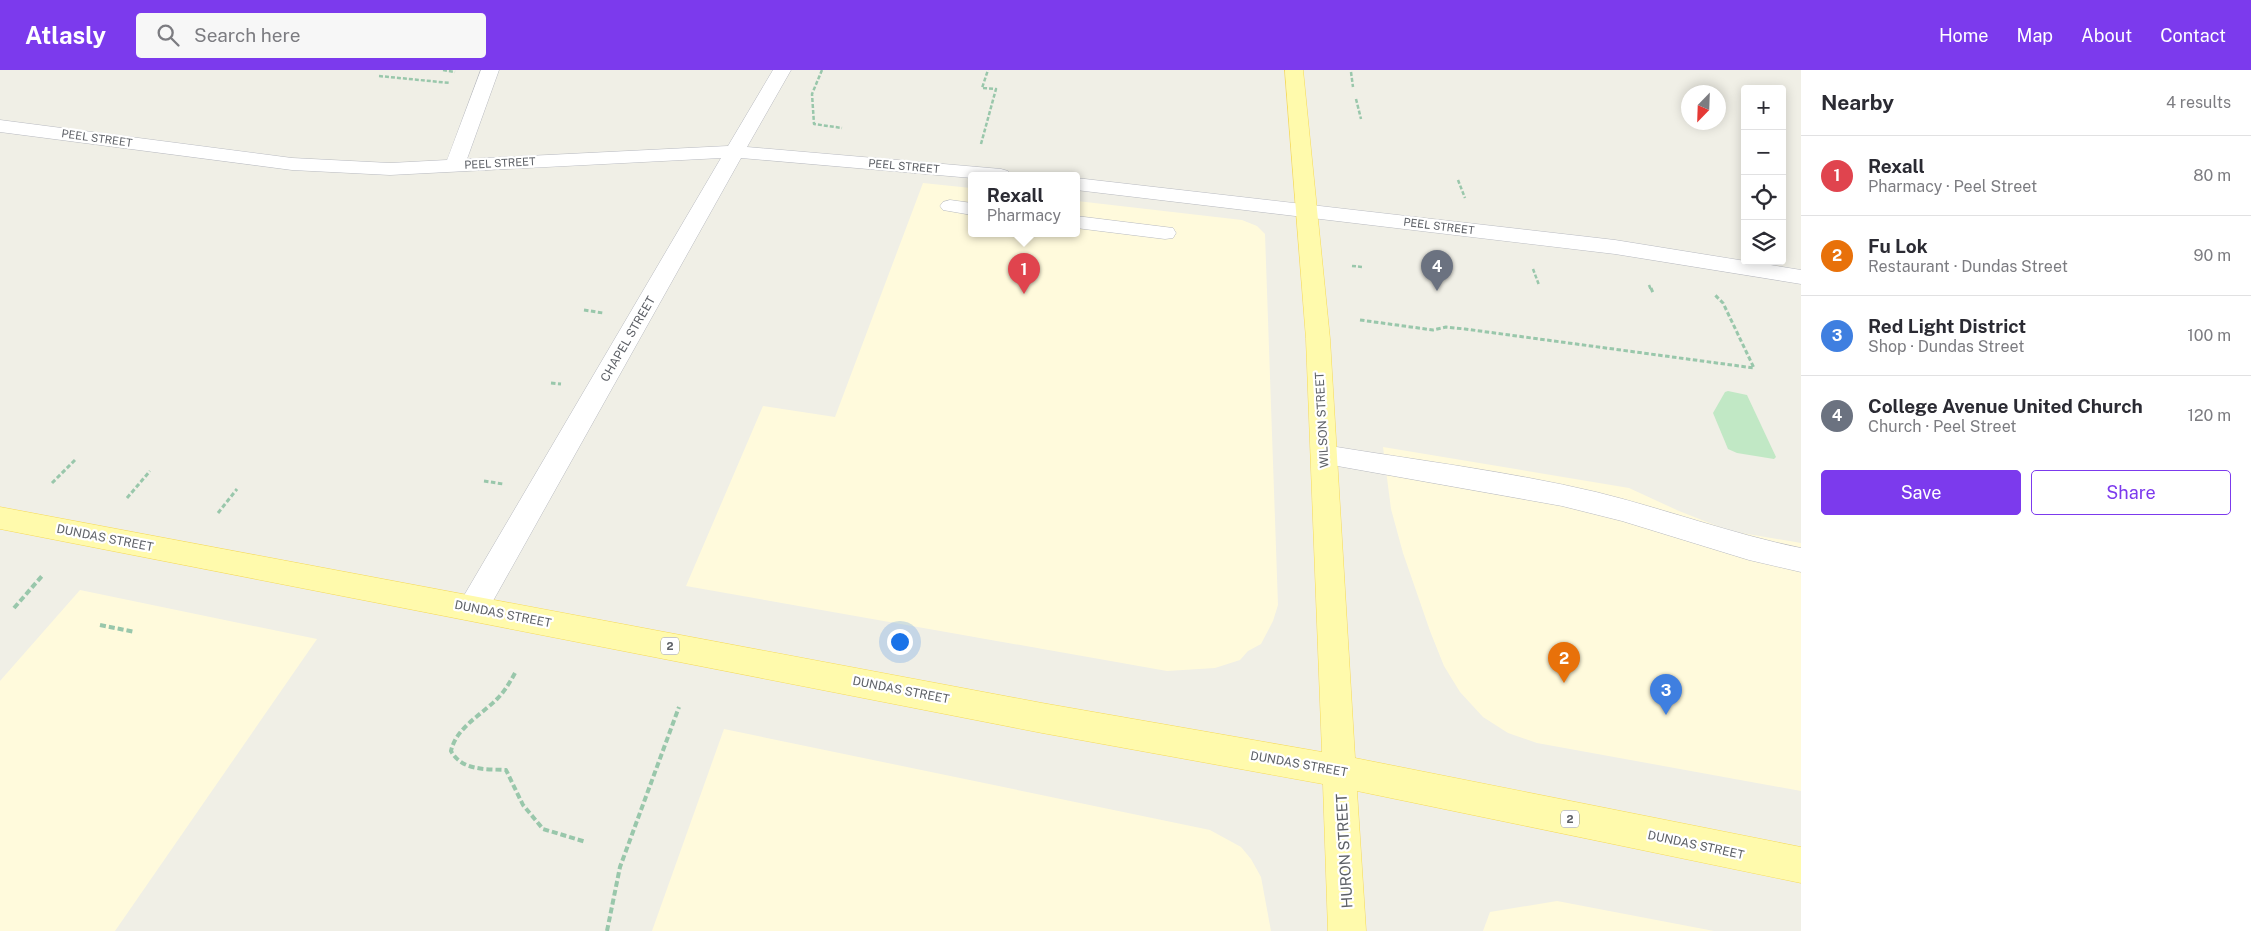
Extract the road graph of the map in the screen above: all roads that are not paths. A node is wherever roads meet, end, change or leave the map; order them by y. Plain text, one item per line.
1 (490, 70) edge
2 (782, 70) edge
3 (1294, 70) edge
4 (0, 126) edge
5 (735, 152) junction
6 (455, 166) junction
7 (968, 172) edge
8 (1080, 184) edge
9 (950, 206) dead end
10 (968, 208) edge
11 (1308, 211) junction
12 (1080, 222) edge
13 (1165, 233) dead end
14 (1801, 277) edge
15 (1324, 455) junction
16 (0, 518) edge
17 (1801, 560) edge
18 (473, 608) junction
19 (1340, 771) junction
20 (1801, 865) edge
21 (1347, 931) edge

1 - 6 street
2 - 5 street, CHAPEL STREET
3 - 11 main road, WILSON STREET
4 - 6 street, PEEL STREET
5 - 6 street, PEEL STREET
5 - 7 street, PEEL STREET
5 - 18 street, CHAPEL STREET
8 - 11 street, PEEL STREET
9 - 10 street
11 - 14 street, PEEL STREET
11 - 15 main road, WILSON STREET
12 - 13 street
15 - 17 street
15 - 19 main road, WILSON STREET
16 - 18 main road, DUNDAS STREET / 2
18 - 19 main road, DUNDAS STREET / 2
19 - 20 main road, DUNDAS STREET / 2
19 - 21 main road, HURON STREET

